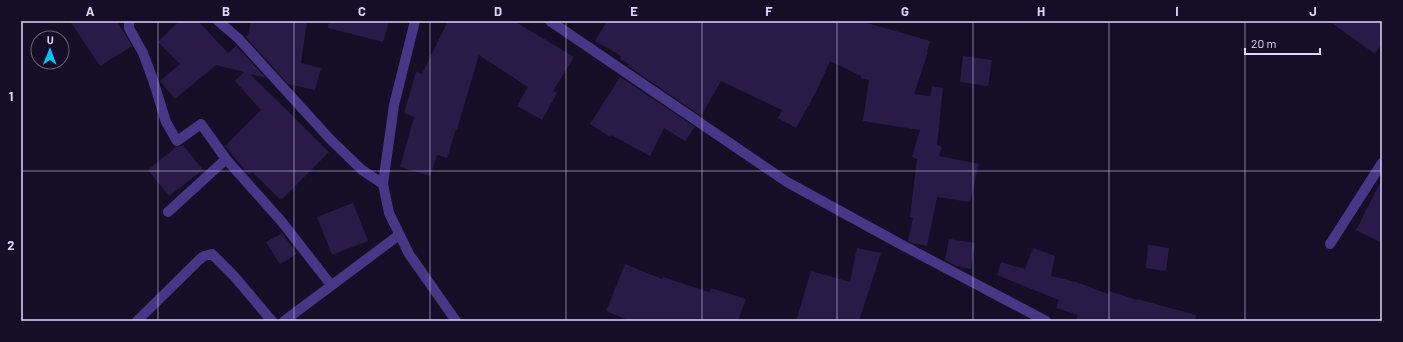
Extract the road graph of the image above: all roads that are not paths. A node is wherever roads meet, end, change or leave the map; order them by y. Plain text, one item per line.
1 (128, 21) edge
2 (218, 21) edge
3 (415, 21) edge
4 (550, 21) edge
5 (226, 159) junction
6 (1382, 163) edge
7 (383, 184) junction
8 (168, 212) dead end
9 (399, 235) junction
10 (1330, 244) dead end
11 (331, 285) junction
12 (137, 321) edge
13 (272, 321) edge
14 (284, 321) edge
15 (456, 321) edge
16 (1046, 321) edge

1 - 5 street
2 - 7 street
3 - 7 street
4 - 16 street
5 - 8 street
5 - 11 street
6 - 10 street
7 - 9 street
9 - 11 street
9 - 15 street
11 - 14 street
12 - 13 street

